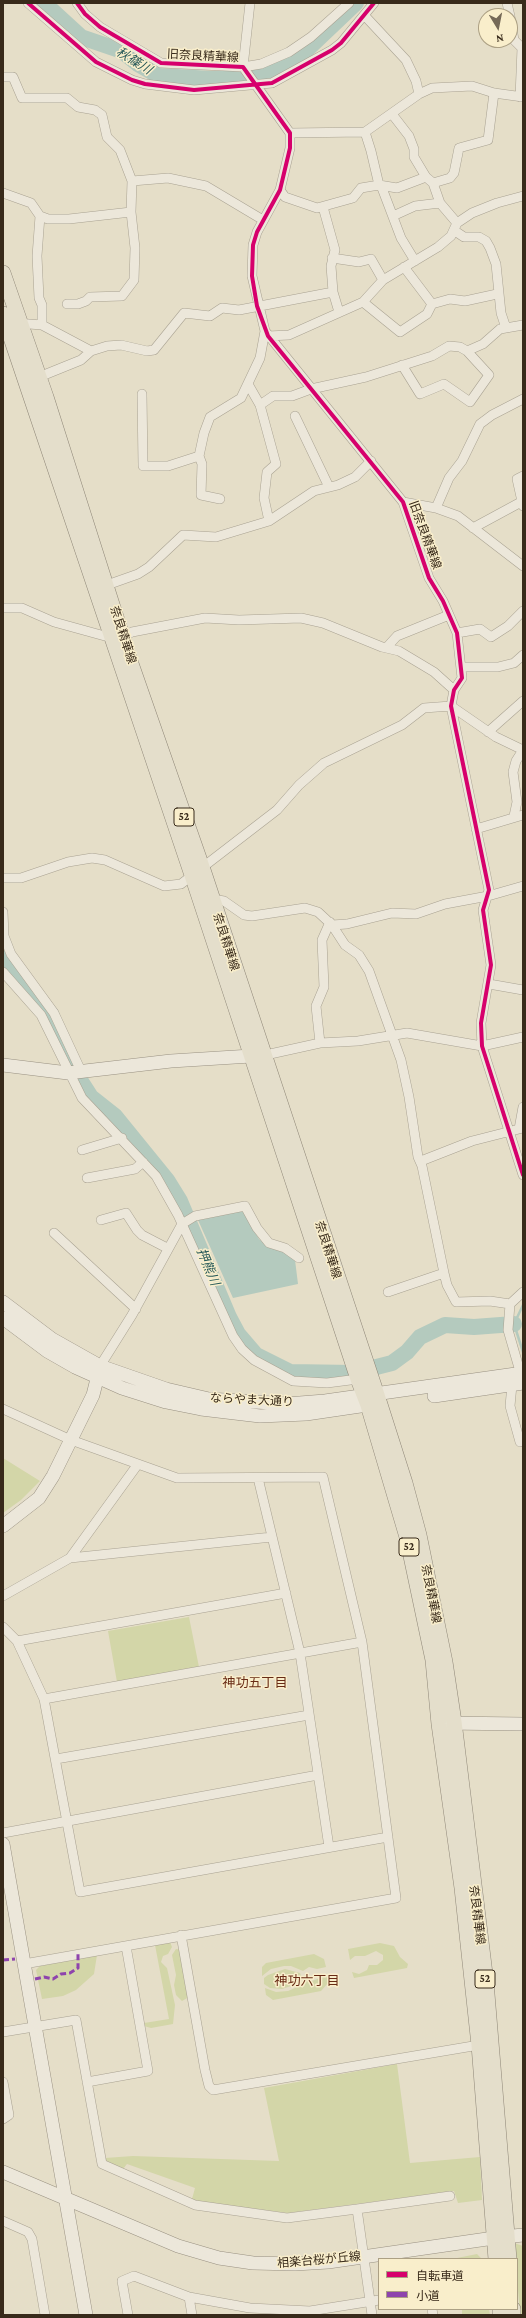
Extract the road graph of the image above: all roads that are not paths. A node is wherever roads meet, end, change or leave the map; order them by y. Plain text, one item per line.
1 (28, 3) edge
2 (77, 3) edge
3 (250, 3) edge
4 (349, 3) edge
5 (374, 3) edge
6 (364, 15) junction
7 (518, 44) edge
8 (243, 67) junction
9 (3, 77) edge
10 (255, 85) junction
11 (494, 93) junction
12 (418, 94) junction
13 (522, 97) edge
14 (392, 114) junction
15 (365, 132) junction
16 (290, 133) junction
17 (426, 177) junction
18 (132, 181) junction
19 (433, 183) junction
20 (379, 185) junction
21 (280, 190) junction
22 (3, 193) edge
23 (523, 196) edge
24 (440, 203) junction
25 (323, 207) junction
26 (130, 212) junction
27 (40, 216) junction
28 (394, 216) junction
29 (263, 220) junction
30 (456, 227) junction
31 (332, 258) junction
32 (415, 261) junction
33 (404, 268) junction
34 (3, 272) edge
35 (383, 280) junction
36 (333, 292) junction
37 (497, 294) junction
38 (363, 302) junction
39 (66, 304) dead end
40 (432, 304) junction
41 (257, 306) junction
42 (339, 312) junction
43 (8, 322) edge
44 (42, 325) junction
45 (523, 325) edge
46 (506, 328) junction
47 (266, 333) junction
48 (91, 351) junction
49 (467, 351) junction
50 (402, 365) junction
51 (39, 377) junction
52 (248, 384) junction
53 (311, 389) junction
54 (142, 394) dead end
55 (523, 399) edge
56 (260, 405) junction
57 (295, 416) dead end
58 (199, 456) junction
59 (372, 461) junction
60 (523, 476) edge
61 (329, 487) junction
62 (220, 499) dead end
63 (403, 502) junction
64 (522, 504) edge
65 (436, 508) junction
66 (269, 521) junction
67 (473, 528) junction
68 (523, 566) edge
69 (107, 586) junction
70 (3, 608) edge
71 (523, 611) edge
72 (449, 615) junction
73 (457, 633) junction
74 (117, 638) junction
75 (386, 647) junction
76 (523, 655) edge
77 (462, 667) junction
78 (454, 690) junction
79 (523, 701) edge
80 (451, 706) junction
81 (488, 732) junction
82 (523, 750) edge
83 (518, 816) edge
84 (476, 829) junction
85 (196, 871) junction
86 (3, 878) edge
87 (523, 886) edge
88 (488, 896) junction
89 (212, 899) junction
90 (3, 912) edge
91 (331, 924) junction
92 (3, 972) edge
93 (489, 984) junction
94 (523, 990) edge
95 (394, 1034) junction
96 (523, 1037) edge
97 (320, 1043) junction
98 (482, 1046) junction
99 (257, 1056) junction
100 (3, 1065) edge
101 (75, 1072) junction
102 (523, 1108) edge
103 (521, 1129) edge
104 (510, 1133) junction
105 (122, 1138) junction
106 (82, 1150) dead end
107 (421, 1161) junction
108 (143, 1162) junction
109 (523, 1175) edge
110 (87, 1178) dead end
111 (101, 1220) dead end
112 (182, 1224) junction
113 (54, 1233) dead end
114 (167, 1248) junction
115 (299, 1258) dead end
116 (444, 1273) junction
117 (388, 1292) dead end
118 (523, 1292) edge
119 (3, 1302) edge
120 (510, 1304) junction
121 (136, 1309) junction
122 (3, 1318) edge
123 (360, 1370) junction
124 (99, 1372) junction
125 (523, 1372) edge
126 (518, 1384) edge
127 (372, 1400) junction
128 (3, 1409) edge
129 (71, 1440) junction
130 (520, 1442) dead end
131 (138, 1464) junction
132 (258, 1478) junction
133 (3, 1526) edge
134 (272, 1537) junction
135 (70, 1558) junction
136 (286, 1592) junction
137 (3, 1596) edge
138 (3, 1627) edge
139 (17, 1641) junction
140 (362, 1642) junction
141 (300, 1653) junction
142 (44, 1699) junction
143 (309, 1715) junction
144 (454, 1722) junction
145 (438, 1724) junction
146 (523, 1724) edge
147 (56, 1759) junction
148 (318, 1776) junction
149 (67, 1821) junction
150 (3, 1833) edge
151 (388, 1837) junction
152 (3, 1844) edge
153 (329, 1847) junction
154 (181, 1936) junction
155 (126, 1946) junction
156 (24, 1964) junction
157 (36, 2027) junction
158 (3, 2032) edge
159 (479, 2045) junction
160 (3, 2082) edge
161 (87, 2082) junction
162 (3, 2119) edge
163 (3, 2172) edge
164 (450, 2196) dead end
165 (66, 2198) junction
166 (357, 2209) junction
167 (3, 2221) edge
168 (523, 2236) edge
169 (501, 2237) junction
170 (363, 2257) junction
171 (496, 2258) edge
172 (509, 2258) edge
173 (188, 2297) junction
174 (374, 2300) edge
175 (251, 2312) edge
176 (311, 2313) edge
177 (45, 2315) edge
178 (86, 2315) edge
179 (128, 2315) edge
180 (192, 2315) edge
181 (372, 2315) edge

1 - 10 street
2 - 8 street, 旧奈良精華線
3 - 8 street
4 - 8 street
5 - 6 street
6 - 10 street
6 - 12 street
7 - 13 street
8 - 10 street, 旧奈良精華線
9 - 18 street
10 - 16 street, 旧奈良精華線
11 - 12 street
11 - 13 street
11 - 19 street
12 - 14 street
14 - 15 street
14 - 17 street
15 - 16 street
15 - 20 street
16 - 21 street, 旧奈良精華線
17 - 19 street
17 - 20 street
18 - 26 street
18 - 29 street
19 - 24 street
20 - 25 street
20 - 28 street
21 - 25 street
21 - 29 street, 旧奈良精華線
22 - 27 street
23 - 30 street
24 - 28 street
24 - 30 street
25 - 31 street
26 - 27 street
26 - 39 street
27 - 44 street
28 - 32 street
29 - 41 street, 旧奈良精華線
30 - 32 street
30 - 37 street
31 - 35 street
31 - 36 street
32 - 33 street
33 - 35 street
33 - 40 street
34 - 43 main road, 奈良精華線 / 52
35 - 38 street
36 - 41 street
36 - 42 street
37 - 40 street
37 - 46 street
38 - 40 street
38 - 42 street
41 - 47 street, 旧奈良精華線
41 - 48 street
42 - 47 street
43 - 44 street
43 - 51 main road, 奈良精華線 / 52
43 - 74 main road, 奈良精華線 / 52
44 - 48 street
45 - 46 street
46 - 49 street
47 - 52 street
47 - 53 street, 旧奈良精華線
48 - 51 street
49 - 50 street
49 - 50 street
50 - 53 street
51 - 69 main road, 奈良精華線 / 52
52 - 56 street
52 - 58 street
53 - 56 street
53 - 59 street, 旧奈良精華線
54 - 58 street
55 - 65 street
56 - 66 street
57 - 61 street
58 - 62 street
59 - 61 street
59 - 63 street, 旧奈良精華線
60 - 64 street
61 - 66 street
63 - 65 street
63 - 72 street, 旧奈良精華線
64 - 67 street
65 - 67 street
66 - 69 street
67 - 68 street
69 - 74 main road, 奈良精華線 / 52
70 - 74 street
71 - 73 street
72 - 73 street, 旧奈良精華線
72 - 75 street
73 - 77 street, 旧奈良精華線
74 - 75 street
74 - 85 main road, 奈良精華線 / 52
75 - 78 street
76 - 77 street
77 - 78 street, 旧奈良精華線
78 - 80 street, 旧奈良精華線
79 - 81 street
80 - 81 street
80 - 84 street, 旧奈良精華線
80 - 85 street
81 - 82 street
82 - 83 street
83 - 84 street
84 - 88 street, 旧奈良精華線
85 - 86 street
85 - 89 main road, 奈良精華線 / 52
85 - 99 main road, 奈良精華線 / 52
87 - 88 street
88 - 91 street
88 - 93 street, 旧奈良精華線
89 - 91 street
89 - 99 main road, 奈良精華線 / 52
90 - 101 street
91 - 95 street
91 - 97 street
92 - 101 street
93 - 94 street
93 - 98 street, 旧奈良精華線
95 - 97 street
95 - 98 street
95 - 107 street
96 - 98 street
97 - 99 street
98 - 104 street, 旧奈良精華線
99 - 101 street
99 - 123 main road, 奈良精華線 / 52
100 - 101 street
101 - 105 street
102 - 103 street
103 - 104 street
104 - 107 street
104 - 109 street, 旧奈良精華線
105 - 106 street
105 - 108 street
107 - 116 street
108 - 110 street
108 - 112 street
111 - 114 street
112 - 114 street
112 - 115 street
112 - 123 street
113 - 121 street
114 - 121 street
116 - 117 street
116 - 120 street
118 - 120 street
119 - 124 street, ならやま大通り
120 - 125 street
121 - 124 street
122 - 124 street, ならやま大通り
123 - 127 main road, 奈良精華線 / 52
124 - 127 street, ならやま大通り
124 - 129 street
125 - 127 street, ならやま大通り
126 - 127 street, ならやま大通り
126 - 130 street
127 - 144 main road, 奈良精華線 / 52
127 - 145 main road, 奈良精華線 / 52
128 - 129 street
129 - 131 street
129 - 133 street
131 - 132 street
131 - 135 street
132 - 134 street
132 - 140 street
134 - 135 street
134 - 136 street
135 - 137 street
136 - 139 street
136 - 141 street
138 - 139 street
139 - 142 street
140 - 141 street
140 - 151 street
141 - 142 street
141 - 143 street
142 - 147 street
143 - 147 street
143 - 148 street
144 - 145 street
144 - 146 street
144 - 169 main road, 奈良精華線 / 52
145 - 159 main road, 奈良精華線 / 52
147 - 149 street
148 - 149 street
148 - 153 street
149 - 150 street
149 - 153 street
151 - 153 street
151 - 154 street
152 - 156 street
154 - 155 street
154 - 159 street
155 - 156 street
155 - 161 street
156 - 157 street
157 - 158 street
157 - 161 street
157 - 165 street
159 - 169 main road, 奈良精華線 / 52
160 - 162 street
161 - 166 street
163 - 165 street, 相楽台桜が丘線
164 - 166 street
165 - 170 street, 相楽台桜が丘線
165 - 178 street
166 - 170 street
167 - 177 street
168 - 169 street
169 - 170 street, 相楽台桜が丘線
169 - 171 main road, 奈良精華線 / 52
169 - 172 main road, 奈良精華線 / 52
170 - 174 street
173 - 175 street
173 - 179 street
173 - 180 street
174 - 176 street
174 - 181 street
175 - 176 street

